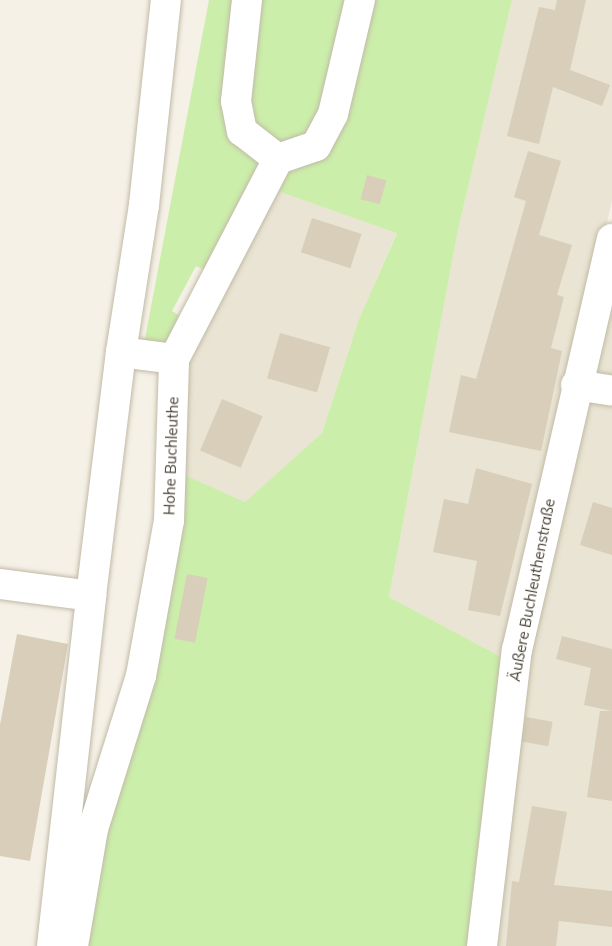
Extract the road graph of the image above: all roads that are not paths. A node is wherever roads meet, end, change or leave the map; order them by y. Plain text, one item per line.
1 (166, 0) edge
2 (247, 0) edge
3 (360, 0) edge
4 (278, 159) junction
5 (612, 239) edge
6 (121, 352) junction
7 (174, 359) junction
8 (576, 385) junction
9 (612, 391) edge
10 (0, 584) edge
11 (91, 596) junction
12 (52, 946) edge
13 (73, 946) edge
14 (482, 946) edge

1 - 6 street
2 - 4 street
3 - 4 street
4 - 7 street, Hohe Buchleuthe
5 - 8 street, Äußere Buchleuthenstraße
6 - 7 street
6 - 11 street
7 - 13 street, Hohe Buchleuthe
8 - 9 street
8 - 14 street, Äußere Buchleuthenstraße
10 - 11 street
11 - 12 street

